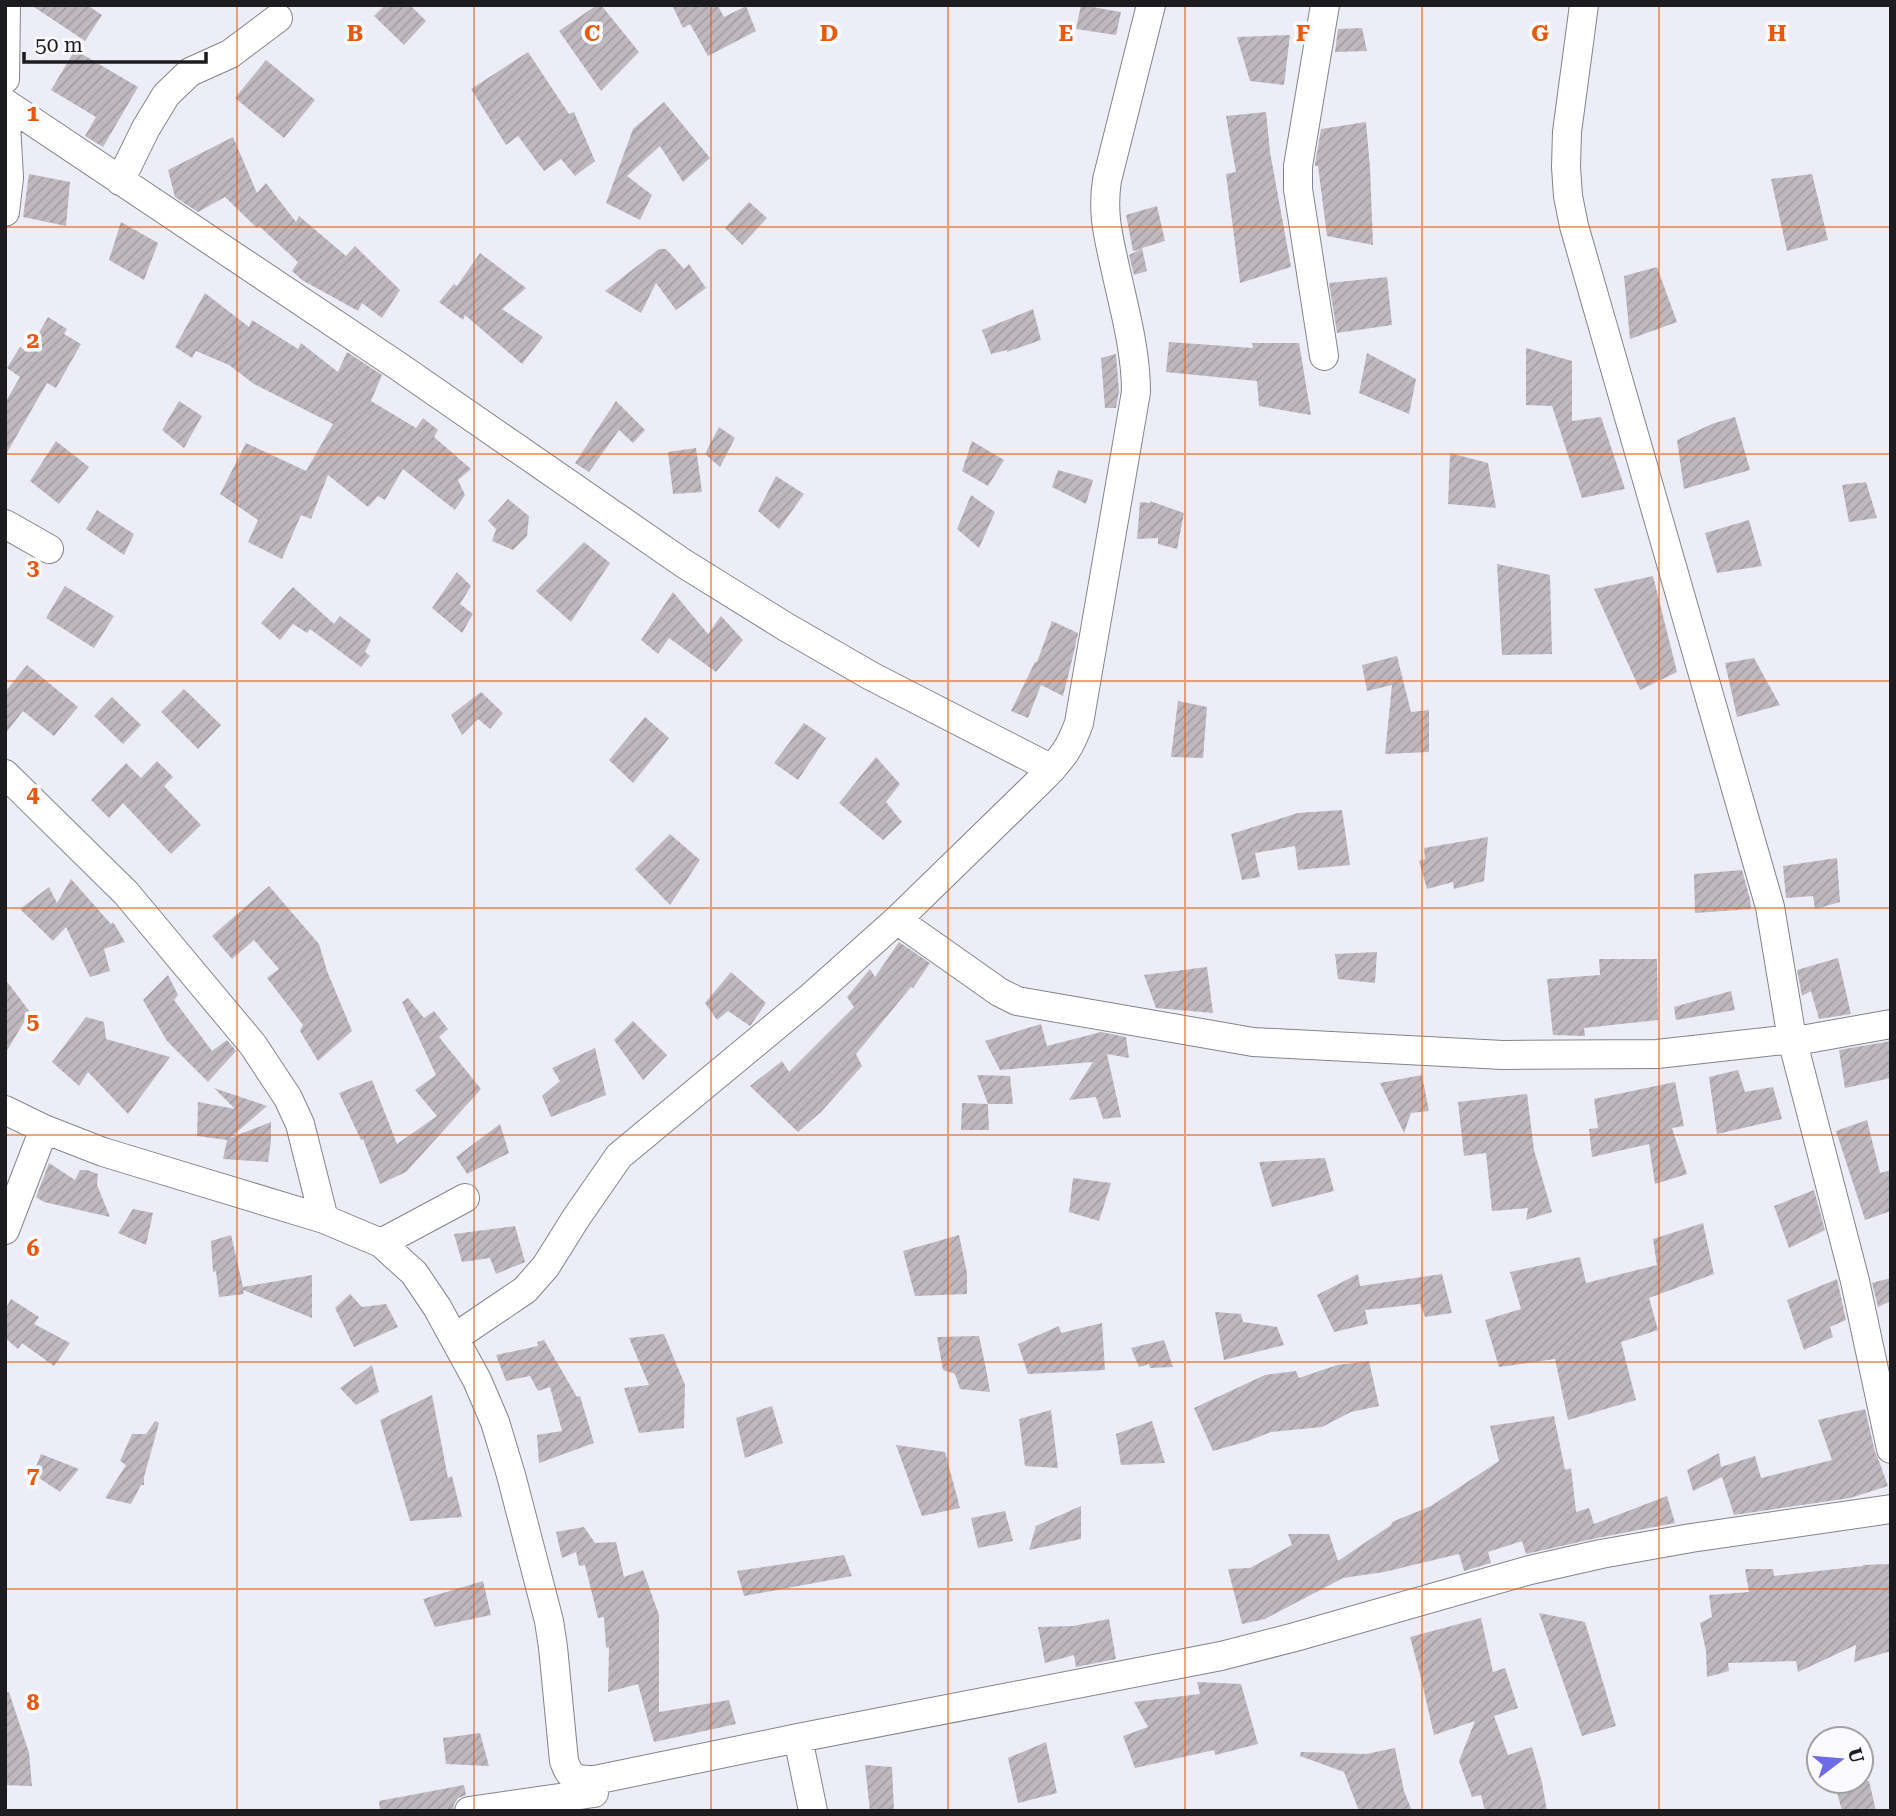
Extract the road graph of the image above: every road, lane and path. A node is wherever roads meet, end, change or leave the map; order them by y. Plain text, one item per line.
1 (6, 5) edge
2 (1151, 5) edge
3 (1325, 5) edge
4 (1584, 5) edge
5 (278, 18) dead end
6 (5, 79) edge
7 (5, 104) edge
8 (120, 181) junction
9 (5, 212) edge
10 (1324, 356) dead end
11 (5, 524) edge
12 (49, 549) dead end
13 (1052, 769) junction
14 (5, 774) edge
15 (897, 920) junction
16 (1891, 1024) edge
17 (1791, 1039) junction
18 (5, 1110) edge
19 (44, 1129) junction
20 (465, 1198) dead end
21 (324, 1219) junction
22 (5, 1230) edge
23 (381, 1244) junction
24 (454, 1338) junction
25 (1891, 1449) edge
26 (1891, 1509) edge
27 (798, 1738) junction
28 (594, 1795) edge
29 (468, 1811) edge
30 (813, 1811) edge

1 - 6 street
2 - 13 street
3 - 10 street
4 - 17 street
5 - 8 street
7 - 8 street
7 - 9 street
8 - 13 street
11 - 12 street
13 - 15 street
14 - 21 street
15 - 17 street
15 - 24 street
16 - 17 street
17 - 25 street
18 - 19 street
19 - 21 street
19 - 22 street
20 - 23 street
21 - 23 street
23 - 24 street
24 - 28 street
26 - 27 street
27 - 28 street
27 - 30 street
28 - 29 street

